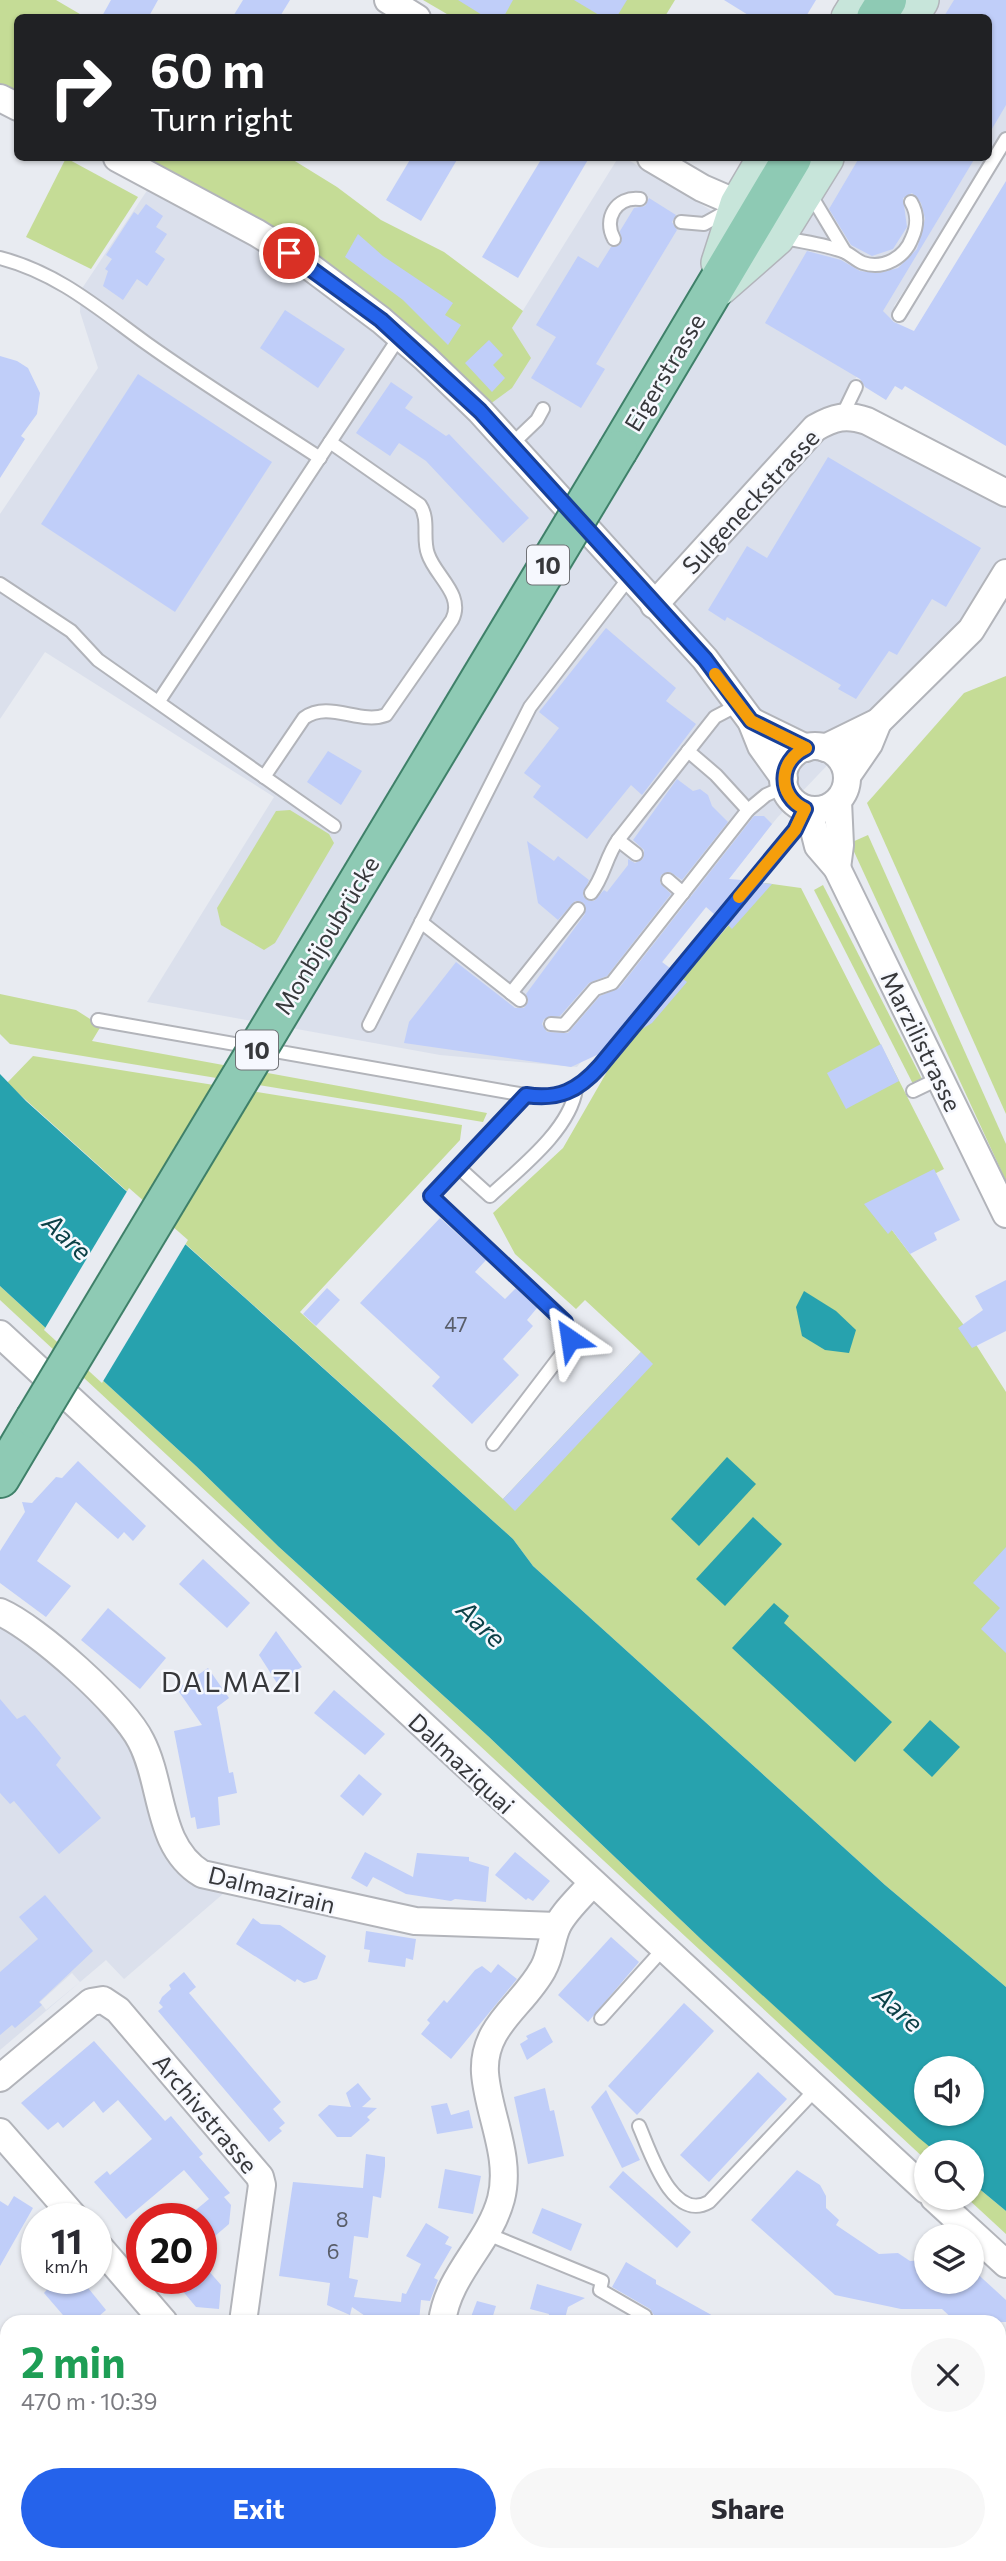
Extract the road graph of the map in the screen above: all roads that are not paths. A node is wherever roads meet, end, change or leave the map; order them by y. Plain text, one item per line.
1 (388, 0) edge
2 (411, 14) edge
3 (1006, 139) edge
4 (123, 161) edge
5 (656, 161) edge
6 (764, 161) edge
7 (820, 161) edge
8 (799, 173) edge
9 (640, 199) dead end
10 (911, 202) dead end
11 (739, 204) junction
12 (681, 222) dead end
13 (776, 236) junction
14 (614, 239) dead end
15 (845, 252) junction
16 (0, 258) edge
17 (711, 294) junction
18 (899, 315) dead end
19 (400, 336) junction
20 (856, 387) dead end
21 (543, 409) dead end
22 (842, 416) junction
23 (330, 442) junction
24 (511, 445) junction
25 (618, 450) joint
26 (320, 458) junction
27 (1006, 493) edge
28 (1006, 573) edge
29 (629, 578) junction
30 (0, 584) edge
31 (654, 605) junction
32 (159, 701) junction
33 (744, 713) junction
34 (878, 722) junction
35 (815, 748) junction
36 (688, 751) junction
37 (847, 776) junction
38 (264, 777) junction
39 (784, 782) junction
40 (838, 802) junction
41 (748, 810) junction
42 (806, 820) junction
43 (334, 826) dead end
44 (618, 840) junction
45 (636, 854) dead end
46 (837, 868) junction
47 (668, 880) dead end
48 (591, 893) dead end
49 (683, 893) junction
50 (578, 909) dead end
51 (421, 922) junction
52 (98, 1020) dead end
53 (551, 1024) dead end
54 (369, 1025) dead end
55 (940, 1078) junction
56 (576, 1089) junction
57 (912, 1091) dead end
58 (526, 1095) junction
59 (458, 1167) junction
60 (1006, 1214) edge
61 (0, 1334) edge
62 (493, 1444) dead end
63 (0, 1478) edge
64 (0, 1612) edge
65 (592, 1883) junction
66 (557, 1926) junction
67 (664, 1948) junction
68 (601, 2018) dead end
69 (0, 2078) edge
70 (816, 2089) junction
71 (639, 2126) dead end
72 (0, 2132) edge
73 (914, 2179) edge
74 (62, 2203) edge
75 (947, 2210) edge
76 (485, 2233) junction
77 (112, 2262) edge
78 (1006, 2264) edge
79 (158, 2315) edge
80 (244, 2315) edge
81 (444, 2315) edge
82 (643, 2315) edge

1 - 2 street
3 - 18 lane
4 - 19 street
5 - 11 street
6 - 11 main road, Eigerstrasse
7 - 8 main road, Eigerstrasse
8 - 13 main road, Eigerstrasse
8 - 15 lane
8 - 17 main road, Eigerstrasse / 10
9 - 14 lane
10 - 15 lane
11 - 12 lane
11 - 17 main road, Eigerstrasse
13 - 15 lane
13 - 17 main road, Eigerstrasse
16 - 26 lane
17 - 25 main road, Eigerstrasse / 10
19 - 23 lane
19 - 24 street
20 - 22 lane
21 - 24 lane
22 - 27 street, Sulgeneckstrasse
22 - 31 street, Sulgeneckstrasse
23 - 26 lane
23 - 38 lane
24 - 29 street
25 - 63 main road, Monbijoubrücke / 10, bridge
26 - 32 lane
28 - 34 street
29 - 31 street
29 - 51 lane
30 - 32 lane
31 - 33 street
32 - 38 lane
33 - 35 street
33 - 36 lane
33 - 39 street
34 - 35 street
34 - 37 street
35 - 37 street
35 - 39 street
36 - 41 lane
36 - 44 lane
37 - 40 street
38 - 43 lane
39 - 41 lane
39 - 42 street
40 - 42 street
40 - 46 street
41 - 49 lane
42 - 46 street, Marzilistrasse
42 - 56 lane
44 - 45 lane
44 - 48 lane
46 - 55 street, Marzilistrasse
47 - 49 lane
49 - 53 lane
50 - 51 lane
51 - 54 lane
52 - 58 lane
55 - 57 lane
55 - 60 street, Marzilistrasse
56 - 58 lane
56 - 59 lane
58 - 59 lane
59 - 62 lane
61 - 65 street, Dalmaziquai
64 - 66 street, Dalmazirain
65 - 66 street
65 - 67 street, Dalmaziquai
66 - 76 street
67 - 68 lane
67 - 70 street, Dalmaziquai
69 - 80 street, Archivstrasse
70 - 71 lane
70 - 73 street, Dalmaziquai
72 - 74 street
75 - 78 street
76 - 81 street
76 - 82 lane
77 - 79 street

